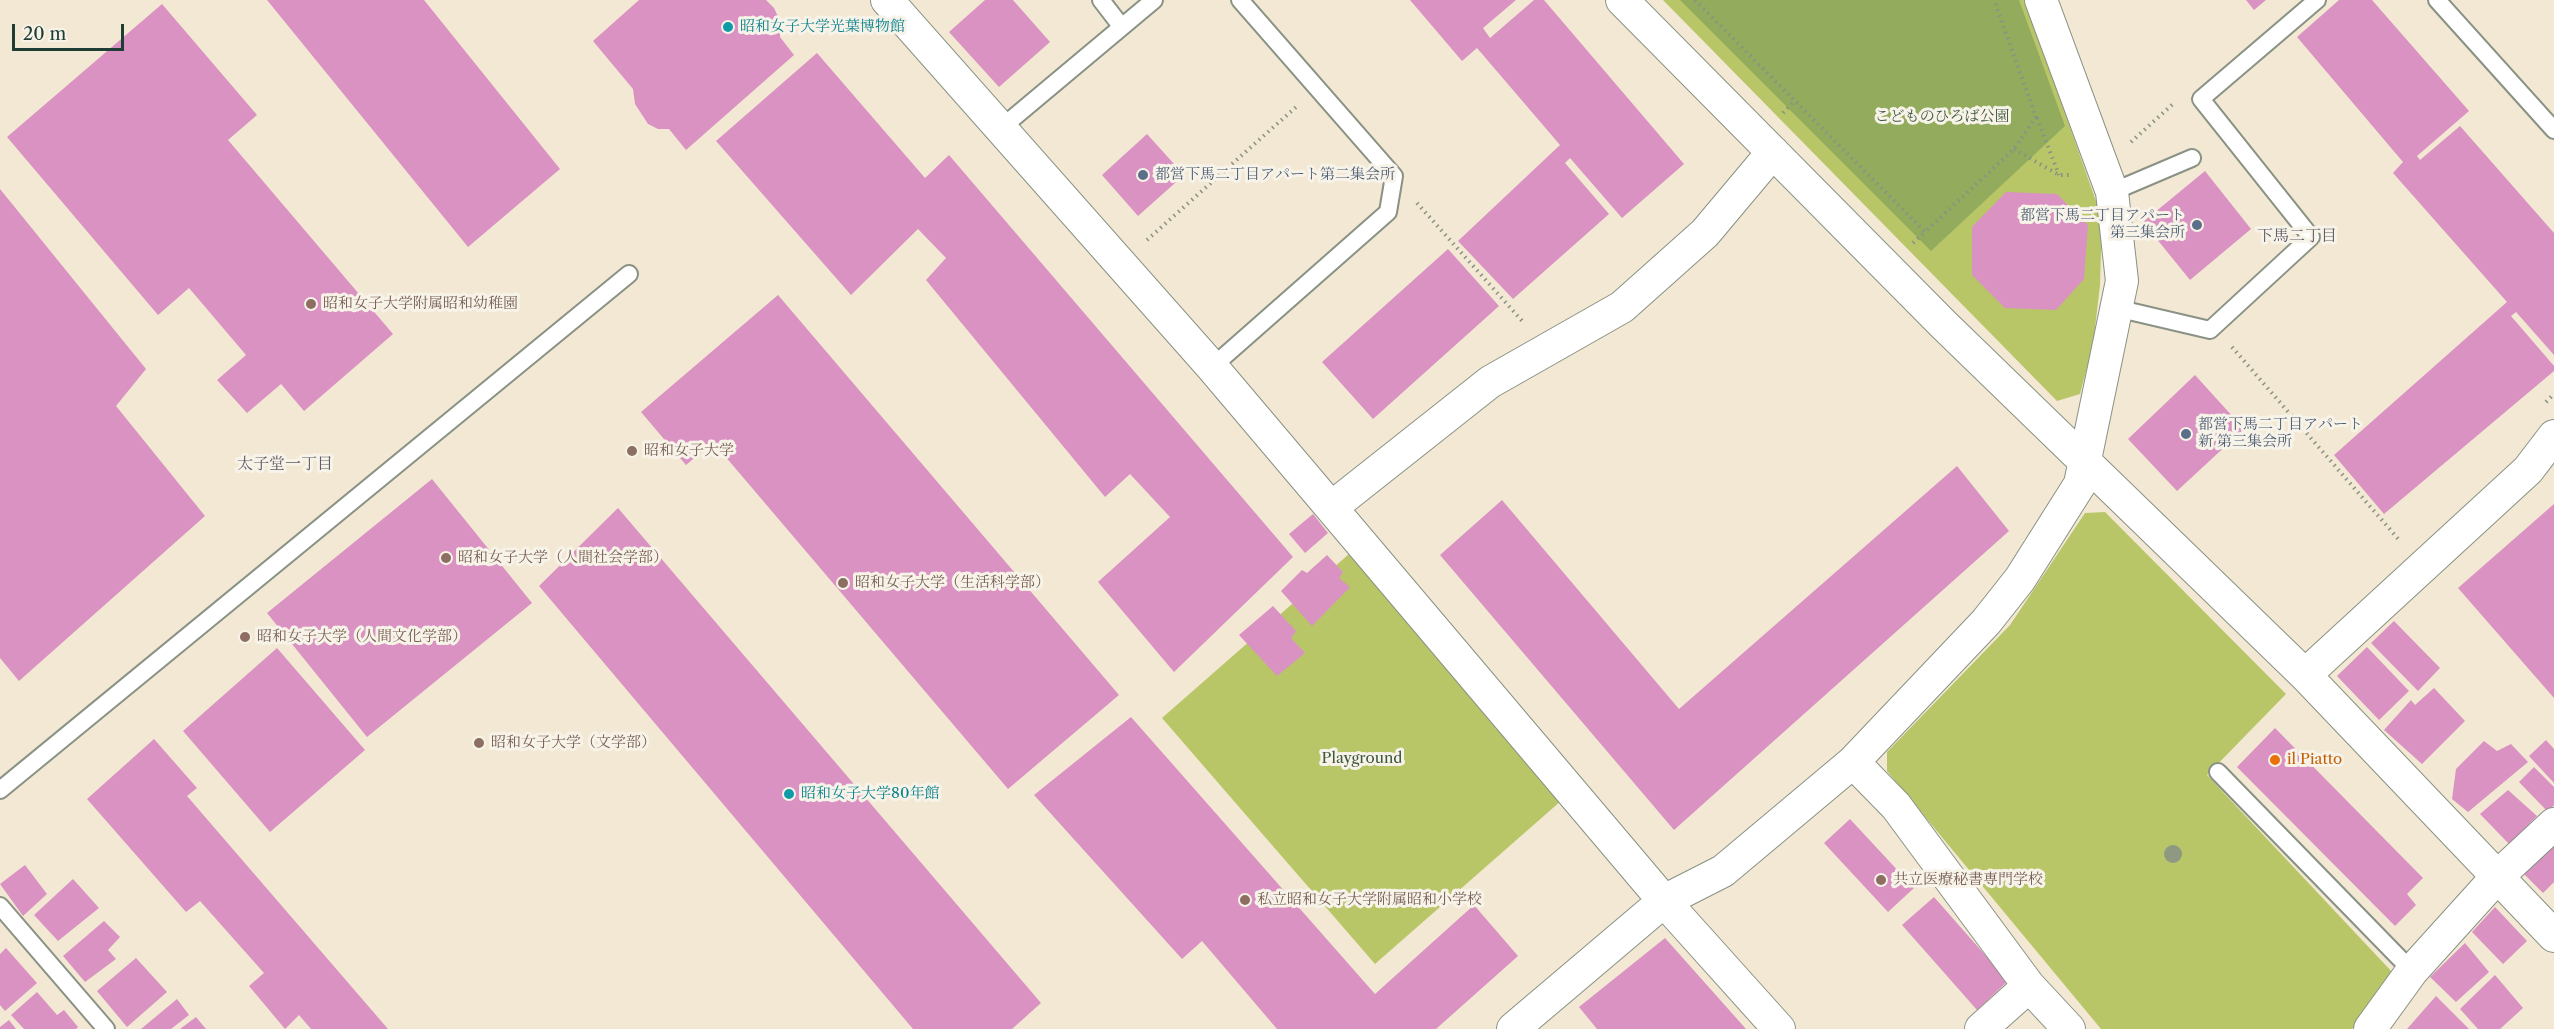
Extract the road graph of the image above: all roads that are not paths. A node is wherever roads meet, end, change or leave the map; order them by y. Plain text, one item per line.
1 (887, 0) edge
2 (1101, 0) edge
3 (1154, 0) edge
4 (1240, 0) edge
5 (1622, 0) edge
6 (2041, 0) edge
7 (2317, 0) edge
8 (2437, 0) edge
9 (1121, 26) junction
10 (1000, 129) junction
11 (2554, 130) edge
12 (1773, 152) junction
13 (2192, 158) dead end
14 (2112, 192) junction
15 (629, 274) dead end
16 (2116, 308) junction
17 (1212, 367) junction
18 (2554, 436) edge
19 (2084, 461) junction
20 (1332, 507) junction
21 (2305, 675) junction
22 (1853, 762) junction
23 (2218, 772) dead end
24 (0, 790) edge
25 (2554, 824) edge
26 (2497, 877) junction
27 (1664, 901) junction
28 (0, 906) edge
29 (2554, 936) edge
30 (2412, 971) junction
31 (2029, 986) junction
32 (106, 1029) edge
33 (1513, 1029) edge
34 (1779, 1029) edge
35 (1981, 1029) edge
36 (2068, 1029) edge
37 (2370, 1029) edge

1 - 10 street
2 - 9 lane
3 - 9 lane
4 - 17 lane
5 - 12 street
6 - 14 street
7 - 16 lane
8 - 11 lane
9 - 10 lane
10 - 17 street
12 - 19 street
12 - 20 street
13 - 14 lane
14 - 16 street
15 - 24 lane
16 - 19 street
17 - 20 street
18 - 21 street
19 - 21 street
19 - 22 street
20 - 27 street
21 - 26 street
22 - 27 street
22 - 31 street
23 - 30 lane
25 - 26 street
26 - 29 street
26 - 30 street
27 - 33 street
27 - 34 street
28 - 32 lane
30 - 37 street
31 - 35 street
31 - 36 street

